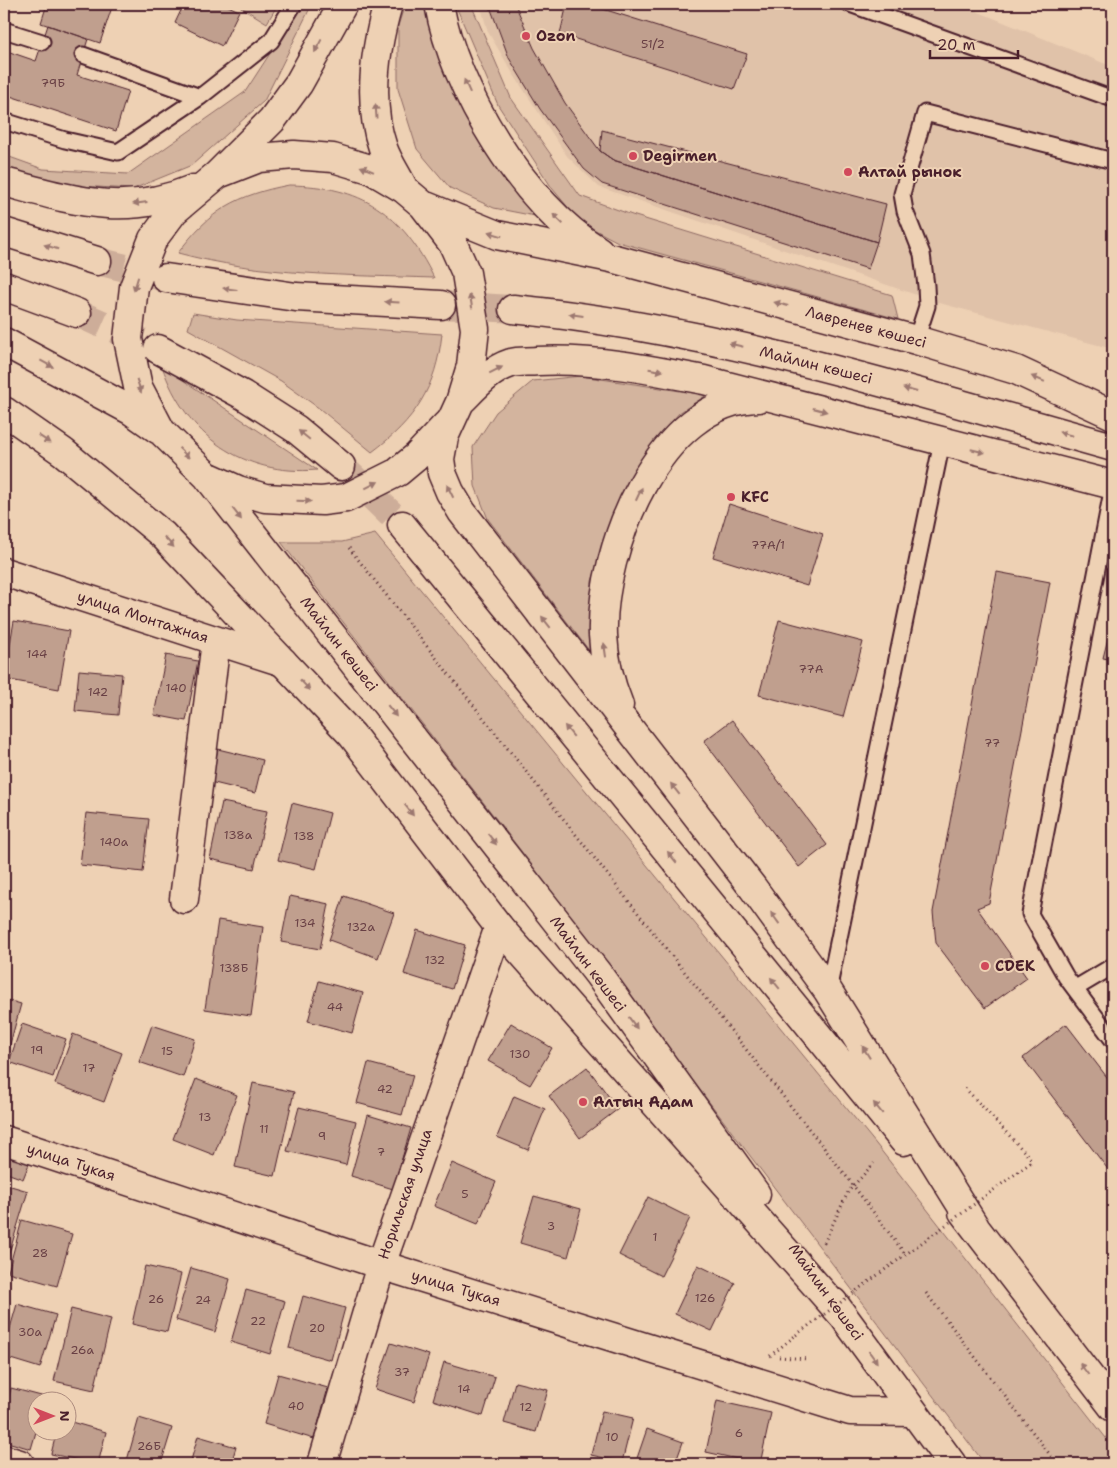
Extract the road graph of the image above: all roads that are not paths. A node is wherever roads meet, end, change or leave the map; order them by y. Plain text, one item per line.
1 (294, 4) edge
2 (343, 4) edge
3 (388, 4) edge
4 (439, 4) edge
5 (850, 4) edge
6 (4, 30) edge
7 (42, 42) dead end
8 (83, 55) dead end
9 (200, 97) junction
10 (1113, 99) edge
11 (4, 121) edge
12 (1113, 161) edge
13 (211, 179) junction
14 (4, 182) edge
15 (413, 197) junction
16 (4, 232) edge
17 (611, 258) junction
18 (97, 261) tunnel mouth
19 (166, 278) tunnel mouth
20 (4, 286) edge
21 (441, 305) tunnel mouth
22 (513, 309) tunnel mouth
23 (77, 313) tunnel mouth
24 (916, 340) junction
25 (4, 342) edge
26 (158, 349) tunnel mouth
27 (773, 398) junction
28 (4, 411) edge
29 (454, 412) junction
30 (1113, 415) edge
31 (161, 431) junction
32 (942, 442) junction
33 (1113, 447) edge
34 (341, 466) tunnel mouth
35 (207, 476) junction
36 (1113, 485) edge
37 (402, 525) tunnel mouth
38 (1106, 568) edge
39 (4, 572) edge
40 (216, 641) junction
41 (283, 662) junction
42 (629, 730) junction
43 (184, 899) dead end
44 (499, 927) junction
45 (1113, 966) edge
46 (1076, 988) junction
47 (828, 990) junction
48 (1113, 1040) edge
49 (4, 1140) edge
50 (975, 1227) junction
51 (381, 1265) junction
52 (844, 1317) junction
53 (1113, 1407) edge
54 (912, 1412) junction
55 (4, 1459) edge
56 (20, 1464) edge
57 (322, 1464) edge
58 (952, 1464) edge

1 - 9 lane
2 -> 13 main road
15 -> 3 main road
17 -> 4 main road
5 - 10 lane
6 - 7 lane
8 - 9 lane
9 - 11 lane
12 - 24 lane
13 -> 14 main road
15 -> 13 main road
13 -> 31 main road
17 -> 15 main road
29 -> 15 main road
18 -> 16 main road
24 -> 17 main road, Лавренев көшесі
21 -> 19 main road
20 - 23 main road
33 -> 22 main road, Майлин көшесі
30 -> 24 main road, Лавренев көшесі
25 -> 31 main road
34 -> 26 main road
29 -> 27 main road
27 -> 32 main road
42 -> 27 main road
28 -> 41 main road
35 -> 29 main road
42 -> 29 main road
31 -> 35 main road
32 -> 36 main road
32 - 47 lane
35 -> 52 main road, Майлин көшесі
36 - 38 lane
50 -> 37 main road
38 - 46 lane
39 - 40 main road, улица Монтажная
40 - 41 main road, улица Монтажная
40 - 43 main road
41 -> 44 main road
47 -> 42 main road
44 - 51 main road, Норильская улица
44 - 52 main road
45 - 46 lane
46 - 48 lane
50 -> 47 main road
49 - 51 main road, улица Тукая
53 -> 50 main road
51 - 54 main road, улица Тукая
51 - 57 main road, Норильская улица
52 -> 54 main road, Майлин көшесі
54 - 58 main road, Майлин көшесі
55 - 56 main road

